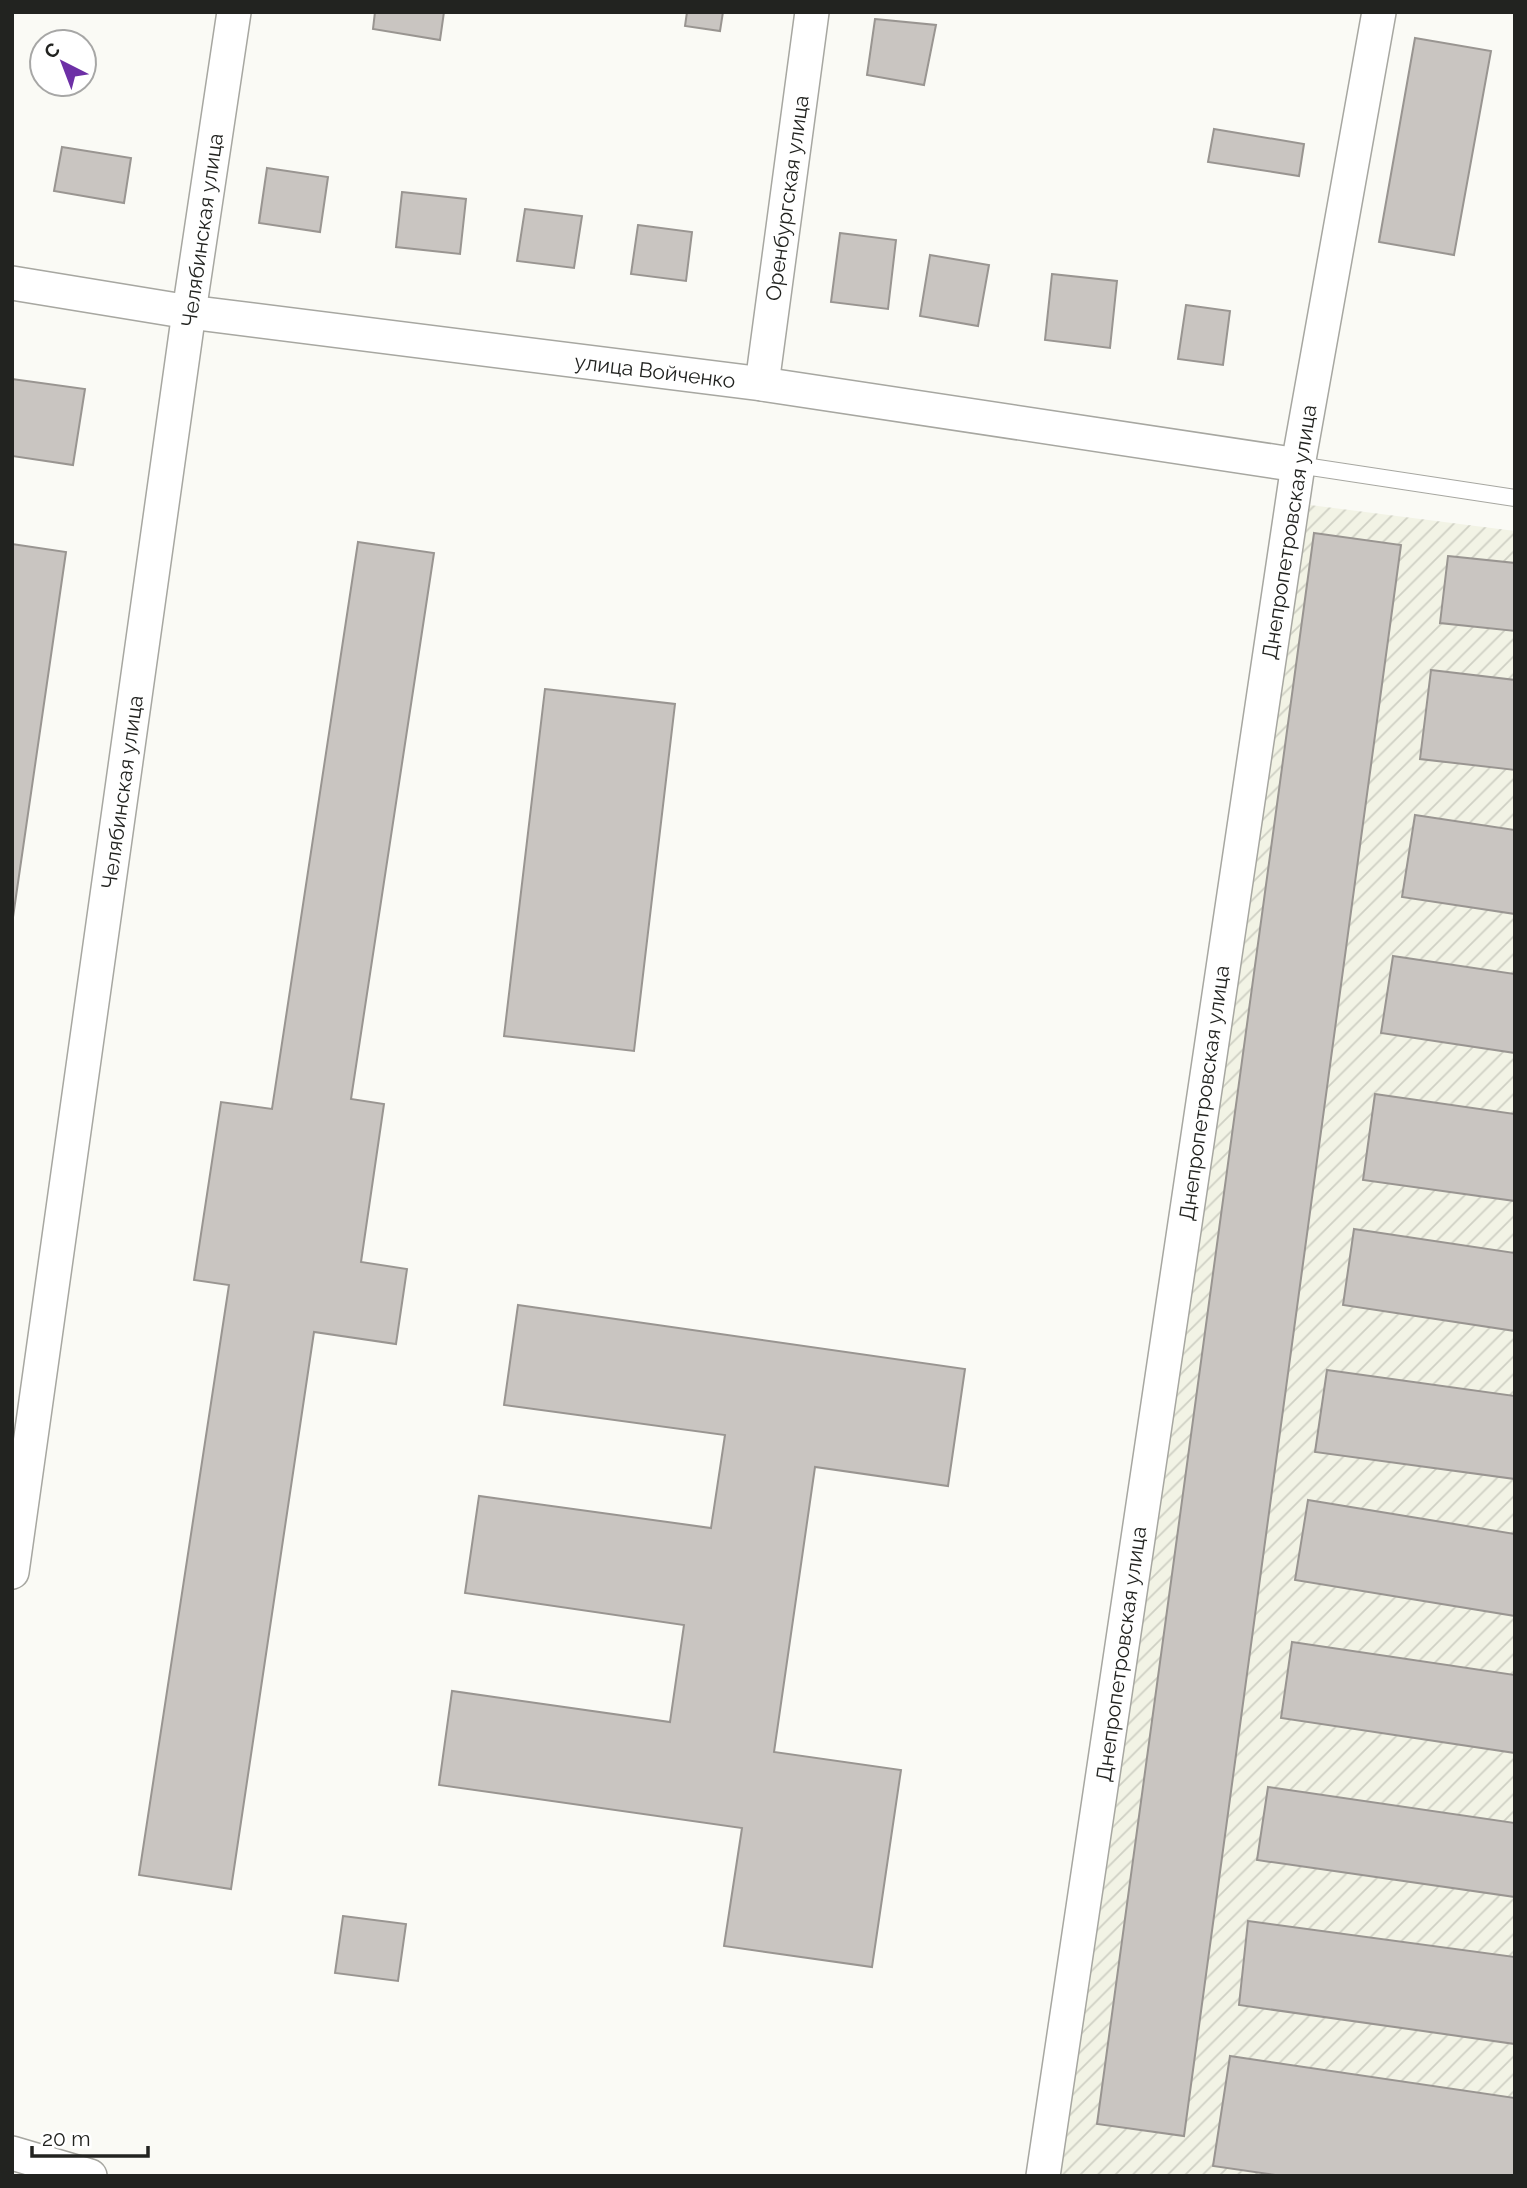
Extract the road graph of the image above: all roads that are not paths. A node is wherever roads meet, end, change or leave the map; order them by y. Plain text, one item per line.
1 (234, 12) edge
2 (812, 12) edge
3 (1379, 12) edge
4 (12, 283) edge
5 (189, 312) junction
6 (762, 384) junction
7 (1298, 464) junction
8 (1515, 498) edge
9 (12, 1572) edge
10 (17, 2155) edge
11 (90, 2176) edge
12 (1043, 2176) edge

1 - 5 street, Челябинская улица
2 - 6 street, Оренбургская улица
3 - 7 street, Днепропетровская улица
4 - 5 street, улица Войченко
5 - 6 street, улица Войченко
5 - 9 street, Челябинская улица
6 - 7 street, улица Войченко
7 - 8 lane
7 - 12 street, Днепропетровская улица
10 - 11 street

